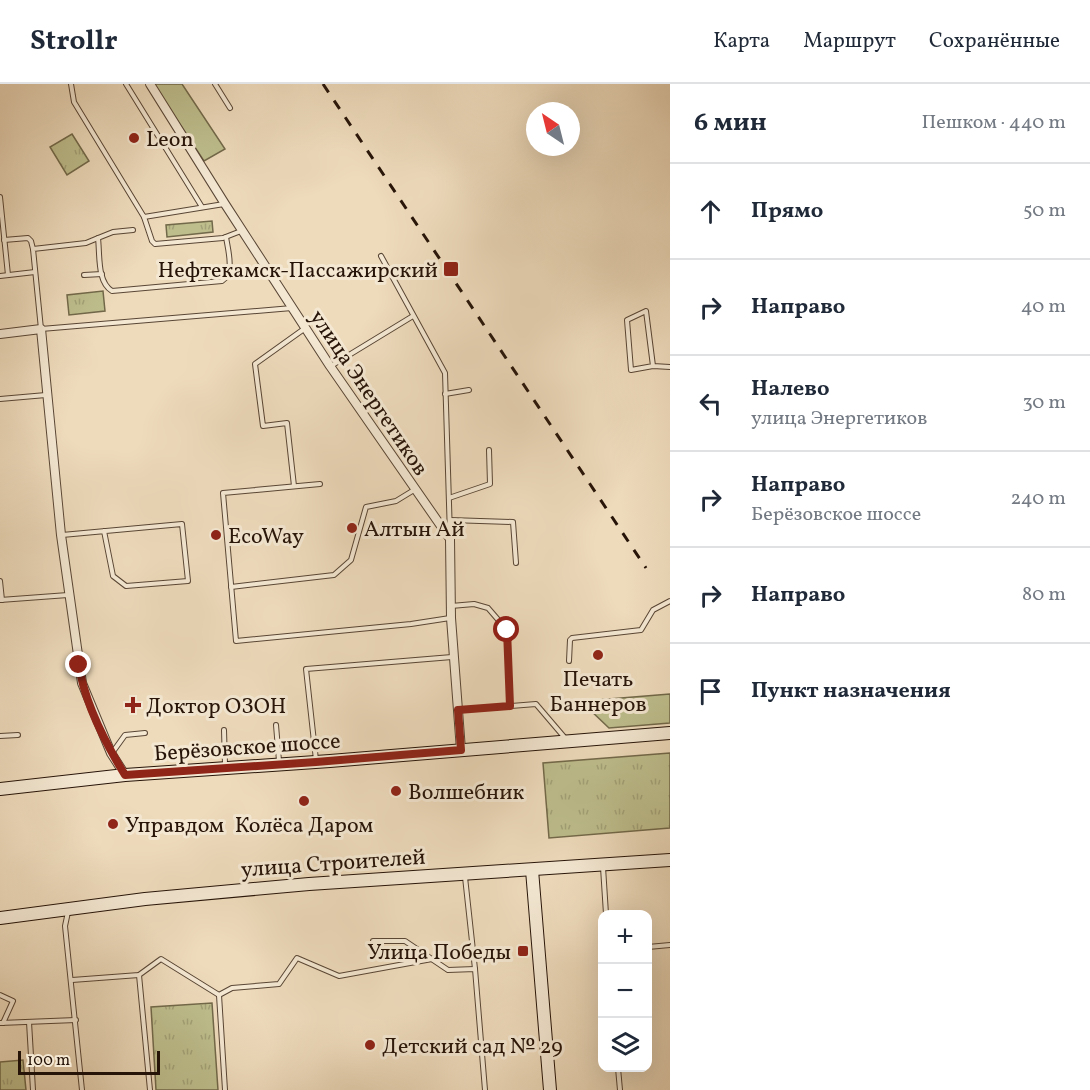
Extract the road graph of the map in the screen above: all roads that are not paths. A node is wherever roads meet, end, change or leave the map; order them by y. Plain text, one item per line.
1 (71, 84) edge
2 (126, 84) edge
3 (150, 84) edge
4 (215, 84) edge
5 (230, 108) dead end
6 (0, 198) edge
7 (225, 204) junction
8 (202, 207) junction
9 (144, 217) junction
10 (133, 230) dead end
11 (242, 231) junction
12 (226, 237) junction
13 (98, 238) junction
14 (4, 240) junction
15 (33, 249) junction
16 (381, 256) dead end
17 (35, 272) junction
18 (102, 274) junction
19 (8, 275) junction
20 (84, 275) dead end
21 (0, 276) edge
22 (293, 308) junction
23 (413, 316) junction
24 (306, 328) junction
25 (41, 329) junction
26 (0, 334) edge
27 (330, 366) junction
28 (653, 366) junction
29 (670, 367) edge
30 (469, 390) dead end
31 (446, 394) junction
32 (46, 395) junction
33 (0, 399) edge
34 (489, 450) dead end
35 (320, 484) dead end
36 (294, 486) junction
37 (415, 490) junction
38 (449, 498) junction
39 (450, 520) junction
40 (104, 531) junction
41 (61, 535) junction
42 (450, 539) junction
43 (516, 563) dead end
44 (0, 581) edge
45 (231, 587) junction
46 (69, 595) junction
47 (1, 600) edge
48 (670, 601) edge
49 (450, 606) junction
50 (451, 618) junction
51 (453, 657) junction
52 (569, 661) dead end
53 (510, 706) junction
54 (458, 710) junction
55 (276, 725) dead end
56 (224, 730) dead end
57 (146, 733) dead end
58 (670, 734) edge
59 (18, 735) dead end
60 (0, 736) edge
61 (568, 741) junction
62 (461, 750) junction
63 (111, 753) junction
64 (316, 762) junction
65 (280, 765) junction
66 (226, 768) junction
67 (125, 775) junction
68 (0, 789) edge
69 (670, 860) edge
70 (603, 865) junction
71 (532, 870) junction
72 (465, 873) junction
73 (68, 909) junction
74 (606, 910) edge
75 (0, 918) edge
76 (373, 941) dead end
77 (670, 945) edge
78 (652, 947) edge
79 (432, 959) junction
80 (475, 969) junction
81 (139, 975) junction
82 (72, 980) junction
83 (0, 995) edge
84 (219, 995) junction
85 (76, 1020) junction
86 (29, 1022) junction
87 (2, 1023) edge
88 (618, 1072) edge
89 (33, 1090) edge
90 (82, 1090) edge
91 (150, 1090) edge
92 (225, 1090) edge
93 (485, 1090) edge
94 (550, 1090) edge
95 (620, 1090) edge

1 - 9 lane
2 - 8 lane
3 - 7 street, улица Энергетиков
4 - 5 lane
6 - 14 lane
7 - 8 lane
7 - 11 street, улица Энергетиков
8 - 9 lane
9 - 12 lane
10 - 13 lane
11 - 12 lane
11 - 22 street, улица Энергетиков
12 - 18 lane
13 - 15 lane
13 - 18 lane
14 - 15 lane
14 - 19 lane
15 - 17 lane
16 - 23 lane
17 - 19 lane
17 - 25 lane
18 - 20 lane
19 - 21 lane
22 - 24 street, улица Энергетиков
22 - 25 lane
23 - 27 lane
23 - 31 lane
24 - 27 street, улица Энергетиков
24 - 36 lane
25 - 26 street
25 - 32 street
27 - 37 street, улица Энергетиков
28 - 28 lane
28 - 29 lane
30 - 31 lane
31 - 38 lane
32 - 33 lane
32 - 41 street
34 - 38 lane
35 - 36 lane
36 - 45 lane
37 - 42 street, улица Энергетиков
37 - 45 lane
38 - 39 lane
39 - 42 lane
39 - 43 lane
40 - 40 lane
40 - 41 lane
41 - 46 street
42 - 49 street
44 - 47 lane
45 - 50 lane
46 - 47 lane
46 - 63 street
48 - 52 lane
49 - 50 street
49 - 53 lane
50 - 51 street
51 - 54 street
51 - 64 lane
53 - 54 lane
53 - 61 lane
54 - 62 street
55 - 65 lane
56 - 66 lane
57 - 63 lane
58 - 61 main road, Берёзовское шоссе
59 - 60 lane
61 - 62 main road, Берёзовское шоссе
62 - 64 main road, Берёзовское шоссе
63 - 67 street
64 - 65 main road, Берёзовское шоссе
65 - 66 main road, Берёзовское шоссе
66 - 67 main road, Берёзовское шоссе
67 - 68 main road, Берёзовское шоссе
69 - 70 main road, улица Строителей
70 - 71 main road, улица Строителей
70 - 74 lane
71 - 72 main road, улица Строителей
71 - 94 main road
72 - 73 main road, улица Строителей
72 - 80 lane
73 - 75 main road, улица Строителей
73 - 82 lane
76 - 79 lane
77 - 78 lane
79 - 80 lane
79 - 84 lane
80 - 93 lane
81 - 82 lane
81 - 84 lane
81 - 91 lane
82 - 85 lane
83 - 87 lane
84 - 92 lane
85 - 86 lane
85 - 90 lane
86 - 87 lane
86 - 89 lane
88 - 95 lane

